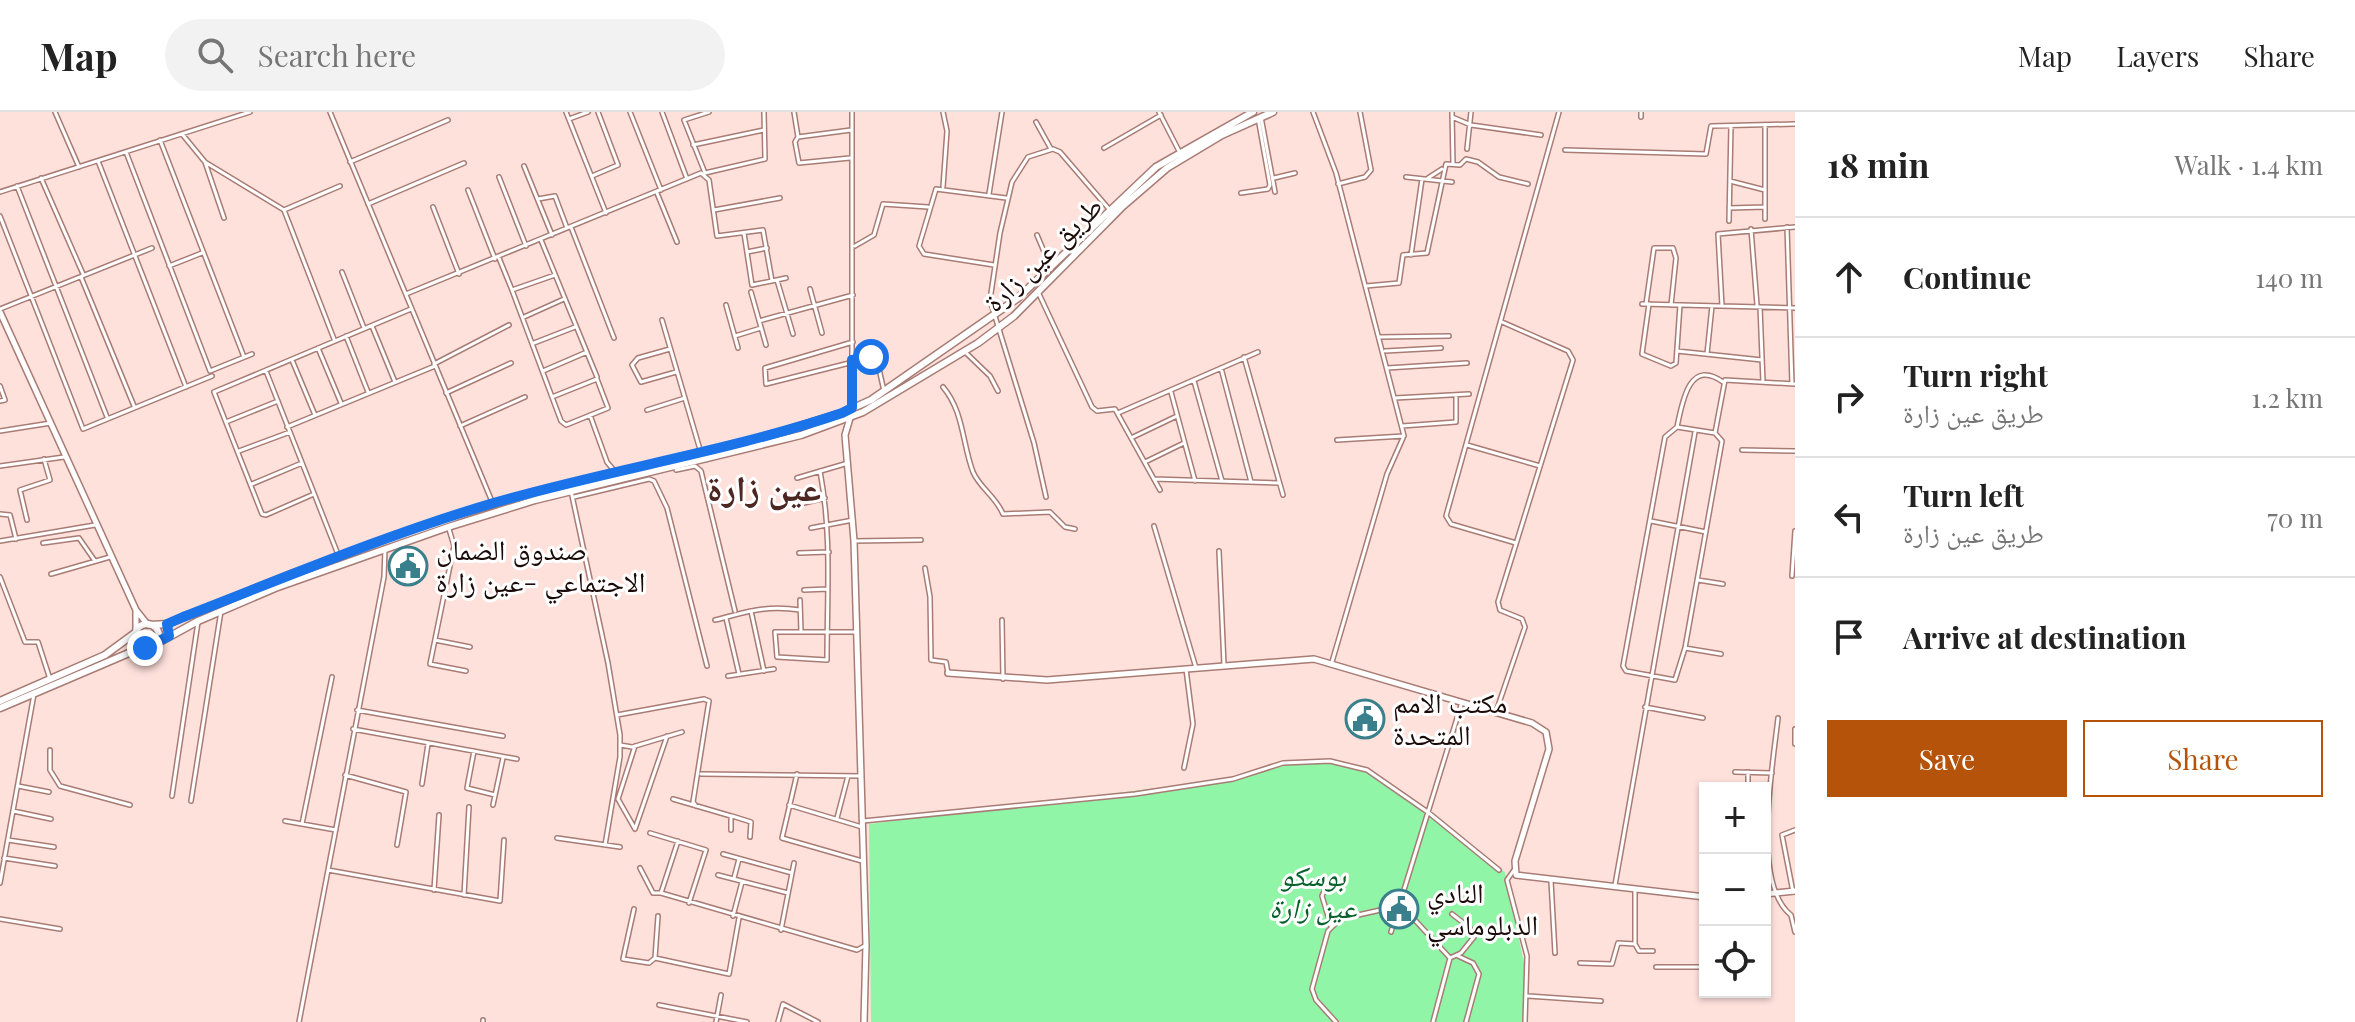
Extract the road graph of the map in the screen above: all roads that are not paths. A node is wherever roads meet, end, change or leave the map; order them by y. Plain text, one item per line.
1 (55, 112) edge
2 (250, 112) edge
3 (330, 112) edge
4 (566, 112) edge
5 (588, 112) edge
6 (598, 112) edge
7 (630, 112) edge
8 (662, 112) edge
9 (709, 112) edge
10 (764, 112) edge
11 (794, 112) edge
12 (852, 112) edge
13 (943, 112) edge
14 (1002, 112) edge
15 (1273, 112) edge
16 (1313, 112) edge
17 (1360, 112) edge
18 (1471, 112) edge
19 (1559, 112) edge
20 (696, 114) edge
21 (1160, 114) edge
22 (1452, 115) edge
23 (1257, 116) edge
24 (569, 119) junction
25 (448, 120) dead end
26 (1036, 122) dead end
27 (1795, 124) edge
28 (1471, 125) junction
29 (1765, 125) junction
30 (1731, 126) junction
31 (765, 130) junction
32 (851, 130) junction
33 (182, 134) junction
34 (1541, 135) dead end
35 (798, 137) junction
36 (160, 140) junction
37 (693, 145) junction
38 (1104, 148) dead end
39 (1051, 149) junction
40 (1467, 149) dead end
41 (1565, 150) dead end
42 (1179, 151) junction
43 (126, 152) junction
44 (852, 158) junction
45 (98, 161) junction
46 (205, 162) junction
47 (350, 162) junction
48 (464, 163) dead end
49 (1453, 164) junction
50 (524, 166) dead end
51 (79, 167) junction
52 (1444, 167) junction
53 (705, 173) junction
54 (1295, 173) dead end
55 (592, 176) junction
56 (499, 177) dead end
57 (1406, 177) dead end
58 (41, 178) junction
59 (1274, 178) junction
60 (1425, 178) junction
61 (687, 179) junction
62 (1441, 180) junction
63 (1730, 181) junction
64 (1452, 182) dead end
65 (1338, 184) junction
66 (1528, 184) dead end
67 (17, 186) junction
68 (340, 186) dead end
69 (943, 188) junction
70 (468, 190) dead end
71 (1765, 190) junction
72 (0, 192) edge
73 (659, 192) junction
74 (1275, 192) dead end
75 (1241, 193) dead end
76 (989, 194) junction
77 (780, 198) dead end
78 (1007, 198) junction
79 (538, 199) junction
80 (368, 204) junction
81 (433, 207) dead end
82 (928, 207) junction
83 (1765, 207) junction
84 (1729, 208) junction
85 (1109, 209) junction
86 (284, 210) junction
87 (714, 210) junction
88 (606, 213) junction
89 (0, 216) edge
90 (224, 218) dead end
91 (1765, 219) dead end
92 (1729, 221) dead end
93 (1787, 227) junction
94 (1795, 227) edge
95 (569, 228) junction
96 (1751, 229) junction
97 (744, 233) junction
98 (552, 235) junction
99 (1037, 235) dead end
100 (541, 240) junction
101 (677, 242) dead end
102 (526, 246) junction
103 (854, 246) junction
104 (152, 248) dead end
105 (767, 248) junction
106 (747, 252) junction
107 (203, 253) junction
108 (135, 255) junction
109 (1411, 255) junction
110 (497, 258) junction
111 (994, 265) junction
112 (169, 266) junction
113 (1051, 268) junction
114 (342, 272) dead end
115 (459, 274) junction
116 (555, 275) junction
117 (82, 276) junction
118 (786, 278) dead end
119 (775, 281) junction
120 (57, 286) junction
121 (1366, 286) junction
122 (810, 289) dead end
123 (512, 290) junction
124 (751, 292) dead end
125 (406, 294) junction
126 (1039, 294) junction
127 (853, 295) junction
128 (31, 296) junction
129 (564, 299) junction
130 (1645, 304) junction
131 (726, 305) dead end
132 (1671, 305) junction
133 (1680, 305) junction
134 (1712, 306) junction
135 (1722, 306) junction
136 (815, 307) junction
137 (1759, 307) junction
138 (1793, 308) edge
139 (411, 309) junction
140 (0, 311) edge
141 (787, 314) junction
142 (995, 316) junction
143 (522, 318) junction
144 (662, 320) dead end
145 (759, 321) junction
146 (1502, 322) junction
147 (509, 325) dead end
148 (372, 326) junction
149 (575, 327) junction
150 (364, 328) junction
151 (761, 328) junction
152 (1000, 328) junction
153 (822, 333) dead end
154 (793, 334) dead end
155 (346, 336) junction
156 (735, 336) junction
157 (1449, 336) dead end
158 (965, 337) junction
159 (1379, 337) junction
160 (614, 338) dead end
161 (335, 341) junction
162 (853, 342) junction
163 (533, 344) junction
164 (766, 345) dead end
165 (972, 346) junction
166 (318, 348) junction
167 (738, 348) dead end
168 (1441, 348) dead end
169 (670, 349) junction
170 (964, 351) junction
171 (1677, 351) junction
172 (587, 352) junction
173 (1258, 352) dead end
174 (1383, 352) junction
175 (252, 354) dead end
176 (1707, 354) junction
177 (244, 357) junction
178 (1244, 357) junction
179 (292, 360) junction
180 (852, 360) junction
181 (1762, 360) junction
182 (511, 363) dead end
183 (1467, 363) dead end
184 (434, 365) junction
185 (1221, 368) junction
186 (1387, 368) junction
187 (266, 370) junction
188 (543, 371) junction
189 (676, 372) junction
190 (212, 376) dead end
191 (597, 379) junction
192 (1194, 380) junction
193 (395, 382) junction
194 (1723, 382) junction
195 (1763, 382) junction
196 (1794, 384) edge
197 (0, 386) edge
198 (186, 387) junction
199 (943, 387) dead end
200 (1170, 390) junction
201 (884, 391) junction
202 (998, 391) dead end
203 (446, 393) junction
204 (369, 394) junction
205 (1469, 394) dead end
206 (1456, 395) junction
207 (525, 397) dead end
208 (552, 397) junction
209 (685, 398) junction
210 (1395, 398) junction
211 (0, 401) edge
212 (278, 401) junction
213 (342, 405) junction
214 (134, 408) junction
215 (852, 408) junction
216 (647, 410) dead end
217 (1117, 413) junction
218 (590, 415) junction
219 (315, 416) junction
220 (1177, 416) junction
221 (850, 418) junction
222 (108, 419) junction
223 (226, 422) junction
224 (52, 423) junction
225 (460, 426) junction
226 (830, 426) junction
227 (1402, 426) junction
228 (1677, 427) junction
229 (289, 430) junction
230 (0, 431) edge
231 (1695, 432) junction
232 (1715, 433) junction
233 (845, 435) junction
234 (1404, 436) junction
235 (1131, 438) junction
236 (1337, 440) dead end
237 (1184, 443) junction
238 (1467, 445) junction
239 (1742, 450) dead end
240 (239, 451) junction
241 (1795, 451) edge
242 (701, 453) junction
243 (68, 457) junction
244 (44, 459) junction
245 (607, 462) junction
246 (1144, 462) junction
247 (302, 463) junction
248 (848, 463) junction
249 (0, 466) edge
250 (1540, 466) junction
251 (676, 470) dead end
252 (820, 471) junction
253 (616, 474) junction
254 (608, 476) junction
255 (797, 478) dead end
256 (1154, 479) junction
257 (1195, 481) junction
258 (1222, 481) junction
259 (1251, 482) junction
260 (1280, 483) junction
261 (252, 484) junction
262 (1160, 490) dead end
263 (314, 494) junction
264 (572, 494) junction
265 (1283, 495) dead end
266 (1046, 497) dead end
267 (825, 498) junction
268 (804, 503) dead end
269 (493, 504) junction
270 (0, 514) edge
271 (27, 520) dead end
272 (853, 520) junction
273 (1651, 521) junction
274 (99, 524) junction
275 (829, 525) junction
276 (1154, 526) dead end
277 (448, 527) junction
278 (1678, 527) junction
279 (811, 528) dead end
280 (1075, 529) dead end
281 (1795, 531) edge
282 (1706, 532) junction
283 (16, 539) junction
284 (921, 540) dead end
285 (0, 541) edge
286 (854, 541) junction
287 (43, 543) dead end
288 (1516, 543) junction
289 (385, 549) junction
290 (1219, 551) dead end
291 (829, 552) junction
292 (799, 553) dead end
293 (113, 556) junction
294 (339, 557) junction
295 (95, 561) junction
296 (925, 568) dead end
297 (51, 574) dead end
298 (1792, 576) dead end
299 (0, 577) edge
300 (1698, 580) junction
301 (1723, 584) dead end
302 (828, 589) junction
303 (804, 590) dead end
304 (800, 600) dead end
305 (136, 610) junction
306 (800, 610) junction
307 (221, 611) junction
308 (735, 611) junction
309 (751, 611) junction
310 (726, 618) junction
311 (715, 620) dead end
312 (1002, 620) dead end
313 (198, 621) junction
314 (167, 624) junction
315 (150, 625) junction
316 (136, 632) junction
317 (801, 632) junction
318 (827, 632) junction
319 (857, 632) junction
320 (169, 636) junction
321 (435, 640) junction
322 (125, 642) junction
323 (156, 644) junction
324 (143, 647) junction
325 (470, 647) dead end
326 (1685, 648) junction
327 (130, 652) junction
328 (1721, 654) dead end
329 (1332, 662) junction
330 (1224, 665) junction
331 (707, 666) dead end
332 (1196, 668) junction
333 (774, 669) dead end
334 (1186, 669) junction
335 (466, 671) dead end
336 (764, 671) junction
337 (948, 673) joint
338 (739, 674) junction
339 (1651, 675) junction
340 (728, 676) dead end
341 (332, 677) dead end
342 (50, 679) junction
343 (1003, 679) junction
344 (34, 694) junction
345 (0, 701) edge
346 (1462, 702) junction
347 (1645, 707) junction
348 (0, 708) edge
349 (357, 710) junction
350 (1496, 712) junction
351 (617, 715) junction
352 (1703, 718) dead end
353 (1778, 718) dead end
354 (353, 729) junction
355 (1795, 729) edge
356 (682, 732) dead end
357 (503, 736) dead end
358 (667, 736) junction
359 (428, 743) junction
360 (1795, 744) edge
361 (620, 745) junction
362 (635, 746) junction
363 (50, 750) dead end
364 (474, 751) junction
365 (503, 757) junction
366 (517, 759) dead end
367 (1184, 768) dead end
368 (1735, 772) dead end
369 (1748, 772) junction
370 (1772, 773) junction
371 (699, 774) junction
372 (797, 774) junction
373 (345, 775) junction
374 (848, 776) junction
375 (861, 776) junction
376 (1748, 782) edge
377 (422, 784) dead end
378 (18, 786) junction
379 (49, 792) dead end
380 (495, 795) junction
381 (172, 796) dead end
382 (1771, 796) edge
383 (673, 799) dead end
384 (191, 801) dead end
385 (130, 805) dead end
386 (493, 805) dead end
387 (789, 805) junction
388 (696, 806) junction
389 (469, 807) dead end
390 (13, 811) junction
391 (1429, 813) junction
392 (439, 815) dead end
393 (731, 816) junction
394 (837, 818) junction
395 (51, 819) dead end
396 (285, 821) dead end
397 (302, 824) junction
398 (862, 824) junction
399 (336, 830) junction
400 (731, 830) dead end
401 (1795, 830) edge
402 (650, 833) dead end
403 (750, 837) dead end
404 (557, 838) dead end
405 (8, 840) junction
406 (504, 840) dead end
407 (678, 841) junction
408 (397, 845) dead end
409 (605, 845) junction
410 (54, 847) dead end
411 (620, 847) dead end
412 (723, 854) dead end
413 (1768, 854) edge
414 (4, 858) junction
415 (739, 859) junction
416 (862, 861) junction
417 (794, 863) dead end
418 (55, 866) dead end
419 (640, 868) dead end
420 (328, 870) junction
421 (1499, 870) dead end
422 (1514, 870) junction
423 (792, 873) junction
424 (718, 875) dead end
425 (734, 880) junction
426 (1551, 881) junction
427 (742, 882) junction
428 (0, 883) edge
429 (1337, 886) dead end
430 (1615, 889) junction
431 (434, 890) junction
432 (1635, 891) junction
433 (1794, 892) edge
434 (661, 893) junction
435 (788, 893) junction
436 (1771, 893) edge
437 (1775, 893) junction
438 (464, 895) junction
439 (1699, 896) edge
440 (689, 903) junction
441 (634, 909) dead end
442 (1399, 910) junction
443 (1452, 914) dead end
444 (658, 916) dead end
445 (733, 916) junction
446 (739, 918) junction
447 (0, 919) edge
448 (1331, 926) junction
449 (60, 929) dead end
450 (781, 930) junction
451 (1391, 932) dead end
452 (1795, 932) edge
453 (1635, 944) junction
454 (866, 945) junction
455 (1653, 951) dead end
456 (1555, 953) dead end
457 (1458, 956) junction
458 (655, 958) junction
459 (1450, 958) junction
460 (1580, 963) dead end
461 (1656, 967) dead end
462 (1699, 967) edge
463 (721, 995) dead end
464 (1528, 996) junction
465 (1601, 1001) dead end
466 (659, 1005) dead end
467 (716, 1019) edge
468 (299, 1022) edge
469 (747, 1022) edge
470 (778, 1022) edge
471 (818, 1022) edge
472 (864, 1022) edge
473 (1336, 1022) edge
474 (1433, 1022) edge
475 (1466, 1022) edge
476 (1525, 1022) edge

1 - 51 street
2 - 33 street
3 - 47 street
4 - 24 street
5 - 24 street
6 - 55 street
7 - 73 street
8 - 61 street
9 - 20 street
10 - 31 street
11 - 35 street
12 - 32 street
13 - 69 street
14 - 76 street
15 - 23 main road, طريق عين زارة
16 - 65 street
17 - 65 street
18 - 28 street
19 - 146 street
20 - 37 street
21 - 38 street
21 - 42 street
22 - 28 street
22 - 49 street
23 - 42 main road, طريق عين زارة
23 - 59 street
23 - 75 street
23 - 126 main road, طريق عين زارة
24 - 55 street
25 - 47 street
26 - 39 street
27 - 29 street
28 - 34 street
28 - 40 street
29 - 30 street
29 - 71 street
30 - 41 street
30 - 63 street
31 - 37 street
31 - 53 street
32 - 35 street
32 - 44 street
33 - 36 street
33 - 46 street
35 - 44 street
36 - 43 street
36 - 107 street
37 - 53 street
39 - 78 street
39 - 85 street
42 - 85 main road, طريق عين زارة
43 - 45 street
43 - 112 street
44 - 103 street
45 - 51 street
45 - 108 street
46 - 86 street
46 - 90 street
47 - 80 street
48 - 80 street
49 - 52 street
49 - 66 street
50 - 79 street
51 - 58 street
52 - 60 street
52 - 62 street
53 - 61 street
53 - 87 street
54 - 59 street
55 - 88 street
56 - 102 street
57 - 60 street
58 - 67 street
58 - 117 street
59 - 74 street
60 - 62 street
60 - 109 street
61 - 73 street
62 - 64 street
62 - 109 street
63 - 71 street
63 - 84 street
65 - 121 street
67 - 72 street
67 - 120 street
68 - 86 street
69 - 76 street
69 - 82 street
70 - 110 street
71 - 83 street
73 - 88 street
73 - 101 street
76 - 78 street
77 - 87 street
78 - 111 street
79 - 95 street
79 - 98 street
80 - 125 street
81 - 115 street
82 - 103 street
82 - 111 street
83 - 84 street
83 - 91 street
84 - 92 street
85 - 113 main road, طريق عين زارة
86 - 161 street
87 - 97 street
88 - 95 street
89 - 128 street
93 - 94 street
93 - 96 street
93 - 138 street
95 - 98 street
95 - 160 street
96 - 135 street
96 - 137 street
97 - 105 street
97 - 106 street
98 - 100 street
99 - 113 street
100 - 102 street
100 - 116 street
102 - 110 street
103 - 127 street
104 - 108 street
105 - 106 street
105 - 119 street
106 - 119 street
107 - 112 street
107 - 177 street
108 - 117 street
108 - 198 street
109 - 121 street
110 - 115 street
110 - 123 street
111 - 142 street
112 - 177 street
113 - 142 main road, طريق عين زارة
114 - 150 street
115 - 125 street
116 - 123 street
116 - 129 street
117 - 120 street
117 - 214 street
118 - 119 street
119 - 141 street
120 - 128 street
120 - 222 street
121 - 159 street
122 - 136 street
123 - 143 street
124 - 145 street
125 - 139 street
126 - 152 main road, طريق عين زارة
126 - 217 street
127 - 136 street
127 - 162 street
128 - 140 street
128 - 222 street
129 - 143 street
129 - 149 street
130 - 132 street
130 - 132 street
130 - 171 street
131 - 156 street
132 - 133 street
133 - 134 street
133 - 171 street
134 - 135 street
134 - 176 street
135 - 137 street
136 - 141 street
136 - 153 street
137 - 138 street
137 - 181 street
138 - 196 street
139 - 148 street
139 - 184 street
140 - 224 main road
141 - 145 street
141 - 154 street
142 - 152 street
142 - 158 main road, طريق عين زارة
143 - 163 street
144 - 169 street
145 - 151 street
146 - 238 street
146 - 250 street
147 - 184 street
148 - 150 street
148 - 193 street
149 - 163 street
149 - 172 street
150 - 155 street
151 - 156 street
151 - 164 street
152 - 165 main road, طريق عين زارة
152 - 266 street
155 - 161 street
155 - 204 street
156 - 167 street
157 - 159 street
158 - 165 main road
158 - 201 main road, طريق عين زارة
159 - 174 street
161 - 166 street
162 - 180 street
162 - 180 street
163 - 188 street
165 - 170 main road, طريق عين زارة
166 - 179 street
166 - 213 street
168 - 174 street
169 - 189 street
169 - 189 street
170 - 202 street
170 - 221 main road, طريق عين زارة
171 - 176 street
172 - 188 street
172 - 191 street
173 - 178 street
174 - 186 street
175 - 177 street
176 - 181 street
178 - 185 street
178 - 260 street
179 - 187 street
179 - 219 street
180 - 201 street
180 - 215 street
181 - 195 street
182 - 203 street
183 - 186 street
184 - 193 street
184 - 203 street
185 - 192 street
185 - 259 street
186 - 210 street
187 - 212 street
187 - 223 street
188 - 208 street
189 - 209 street
190 - 198 street
191 - 208 street
191 - 218 street
192 - 200 street
192 - 258 street
193 - 204 street
194 - 195 street
194 - 228 street
194 - 232 street
195 - 196 street
197 - 211 street
198 - 214 street
199 - 280 street
200 - 217 street
200 - 220 street
201 - 215 main road, طريق عين زارة
203 - 225 street
204 - 213 street
205 - 206 street
206 - 210 street
206 - 227 street
207 - 225 street
208 - 218 street
209 - 216 street
209 - 242 street
210 - 227 street
212 - 223 street
212 - 229 street
213 - 219 street
214 - 222 street
215 - 242 main road, طريق عين زارة
217 - 235 street
218 - 245 street
219 - 229 street
220 - 235 street
220 - 237 street
221 - 226 main road, طريق عين زارة
221 - 233 main road
223 - 240 street
224 - 230 street
224 - 243 main road
225 - 269 street
226 - 233 main road
226 - 264 main road, طريق عين زارة
227 - 234 street
228 - 231 street
228 - 273 street
229 - 240 street
229 - 247 street
231 - 232 street
231 - 278 street
232 - 282 street
233 - 248 main road
234 - 236 street
234 - 329 street
235 - 246 street
237 - 246 street
237 - 257 street
238 - 250 street
238 - 288 street
239 - 241 street
240 - 261 street
242 - 253 main road, طريق عين زارة
243 - 244 street
243 - 274 main road
244 - 249 street
244 - 271 street
245 - 253 street
245 - 254 street
246 - 256 street
247 - 261 street
247 - 263 street
248 - 252 street
248 - 272 main road
250 - 288 street
251 - 308 street
252 - 255 street
252 - 267 street
253 - 254 main road, طريق عين زارة
254 - 269 main road, طريق عين زارة
256 - 257 street
256 - 262 street
257 - 258 street
258 - 259 street
259 - 260 street
260 - 265 street
261 - 263 street
263 - 294 street
264 - 277 main road, طريق عين زارة
264 - 331 street
264 - 351 street
267 - 268 street
267 - 275 street
269 - 294 main road, طريق عين زارة
270 - 283 street
272 - 275 street
272 - 286 main road
273 - 278 street
273 - 339 street
274 - 283 street
274 - 293 main road
275 - 279 street
275 - 291 street
276 - 332 street
277 - 289 main road, طريق عين زارة
277 - 321 street
278 - 282 street
278 - 339 street
281 - 298 street
282 - 300 street
283 - 285 street
284 - 286 street
286 - 319 main road
287 - 295 street
288 - 350 street
289 - 307 main road, طريق عين زارة
289 - 349 street
290 - 330 street
291 - 292 street
291 - 302 street
293 - 295 street
293 - 305 main road
294 - 314 main road, طريق عين زارة
295 - 297 street
296 - 337 street
299 - 342 street
300 - 301 street
300 - 326 street
302 - 303 street
302 - 318 street
304 - 306 street
305 - 315 main road
305 - 316 main road
306 - 309 street
306 - 317 street
307 - 313 main road, طريق عين زارة
307 - 384 street
308 - 309 street
308 - 310 street
309 - 336 street
310 - 311 street
310 - 338 street
312 - 343 street
313 - 320 main road, طريق عين زارة
313 - 381 street
314 - 315 main road, طريق عين زارة
314 - 320 main road
315 - 316 main road
315 - 323 main road
316 - 322 main road
316 - 324 main road
317 - 318 street
317 - 318 street
318 - 319 street
319 - 375 main road
320 - 323 main road, طريق عين زارة
321 - 325 street
321 - 335 street
322 - 327 main road
322 - 342 main road
323 - 324 main road
324 - 327 main road
326 - 328 street
326 - 339 street
327 - 344 main road
329 - 330 main road
329 - 346 main road
330 - 332 main road
332 - 334 main road
333 - 336 street
334 - 343 main road
334 - 367 street
336 - 338 street
337 - 343 main road
338 - 340 street
339 - 347 street
341 - 397 street
342 - 345 main road
344 - 348 main road
344 - 378 street
346 - 350 main road
346 - 391 street
347 - 352 street
347 - 430 street
349 - 354 street
349 - 357 street
350 - 422 main road
351 - 361 street
351 - 371 street
353 - 370 street
354 - 359 street
354 - 373 street
355 - 360 street
356 - 358 street
358 - 362 street
358 - 362 street
359 - 364 street
359 - 377 street
361 - 362 street
361 - 409 street
363 - 385 street
364 - 365 street
364 - 380 street
365 - 366 street
365 - 380 street
368 - 369 street
369 - 370 street
369 - 376 street
370 - 382 street
371 - 372 street
371 - 388 street
372 - 374 street
372 - 387 street
373 - 399 street
373 - 408 street
374 - 375 street
374 - 394 street
375 - 398 main road
378 - 379 street
378 - 390 street
380 - 386 street
383 - 388 street
387 - 394 street
387 - 416 street
388 - 393 street
389 - 438 street
390 - 395 street
390 - 405 street
391 - 398 street
391 - 421 street
391 - 442 street
392 - 431 street
393 - 400 street
393 - 403 street
394 - 398 street
396 - 397 street
397 - 399 street
398 - 416 main road
399 - 420 street
401 - 433 street
402 - 407 street
404 - 409 street
405 - 410 street
405 - 414 street
406 - 438 street
407 - 434 street
407 - 440 street
409 - 411 street
412 - 415 street
413 - 437 street
414 - 418 street
414 - 428 street
415 - 423 street
415 - 425 street
416 - 454 main road
417 - 423 street
419 - 434 street
420 - 431 street
420 - 468 street
422 - 426 main road
422 - 464 street
423 - 435 street
424 - 425 street
425 - 427 street
426 - 430 main road
426 - 456 street
427 - 435 street
427 - 445 street
429 - 448 street
430 - 432 main road
431 - 438 street
432 - 439 main road
432 - 453 street
433 - 437 main road
434 - 440 street
435 - 450 street
436 - 437 main road
437 - 452 street
440 - 445 street
441 - 458 street
442 - 448 street
442 - 451 street
442 - 459 street
443 - 457 street
444 - 458 street
445 - 446 street
446 - 450 street
446 - 458 street
447 - 449 street
448 - 473 street
450 - 454 street
453 - 455 street
453 - 460 street
454 - 472 main road
457 - 459 street
457 - 475 street
459 - 474 street
461 - 462 street
463 - 467 street
464 - 465 street
464 - 476 street
466 - 467 street
467 - 469 street
470 - 471 street

